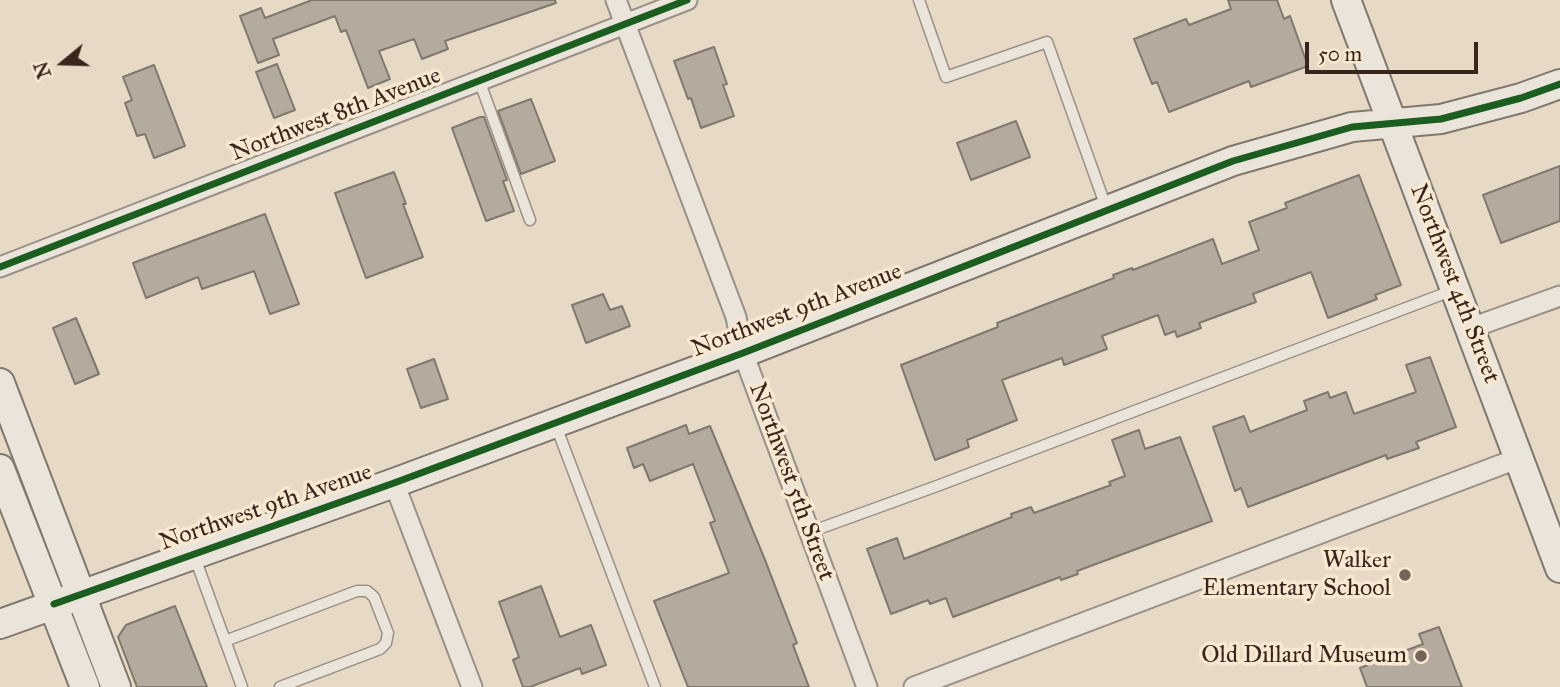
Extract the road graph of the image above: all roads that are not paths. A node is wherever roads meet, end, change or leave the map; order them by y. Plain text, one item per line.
1 (616, 0) edge
2 (687, 0) edge
3 (919, 0) edge
4 (1346, 0) edge
5 (625, 23) junction
6 (479, 80) junction
7 (1560, 84) edge
8 (1392, 122) junction
9 (1108, 211) junction
10 (530, 220) dead end
11 (0, 267) edge
12 (1456, 289) junction
13 (1560, 296) edge
14 (1471, 328) junction
15 (743, 353) junction
16 (0, 383) edge
17 (555, 423) junction
18 (1519, 458) junction
19 (0, 468) edge
20 (394, 483) junction
21 (810, 532) junction
22 (194, 554) junction
23 (1560, 568) edge
24 (81, 594) junction
25 (54, 604) junction
26 (0, 624) edge
27 (225, 641) junction
28 (85, 687) edge
29 (116, 687) edge
30 (242, 687) edge
31 (280, 687) edge
32 (472, 687) edge
33 (655, 687) edge
34 (867, 687) edge
35 (914, 687) edge

1 - 5 street, Northwest 5th Street
2 - 5 street, Northwest 8th Avenue
3 - 9 lane
4 - 8 main road, Northwest 4th Street
5 - 6 street, Northwest 8th Avenue
5 - 15 street, Northwest 5th Street
6 - 10 lane
6 - 11 street, Northwest 8th Avenue
7 - 8 main road, Northwest 9th Avenue
8 - 9 main road, Northwest 9th Avenue
8 - 12 main road, Northwest 4th Street
9 - 15 main road, Northwest 9th Avenue
12 - 14 main road, Northwest 4th Street
12 - 21 lane
13 - 14 street
14 - 18 main road, Northwest 4th Street
15 - 17 main road, Northwest 9th Avenue
15 - 21 street, Northwest 5th Street
16 - 24 main road
17 - 20 main road, Northwest 9th Avenue
17 - 33 lane
18 - 23 main road, Northwest 4th Street
18 - 35 street
19 - 25 main road
20 - 22 main road, Northwest 9th Avenue
20 - 32 street
21 - 34 street, Northwest 5th Street
22 - 24 main road, Northwest 9th Avenue
22 - 27 lane
24 - 25 main road, Northwest 9th Avenue
24 - 29 main road
25 - 26 main road, Northwest 9th Avenue
25 - 28 main road
27 - 30 lane
27 - 31 lane

